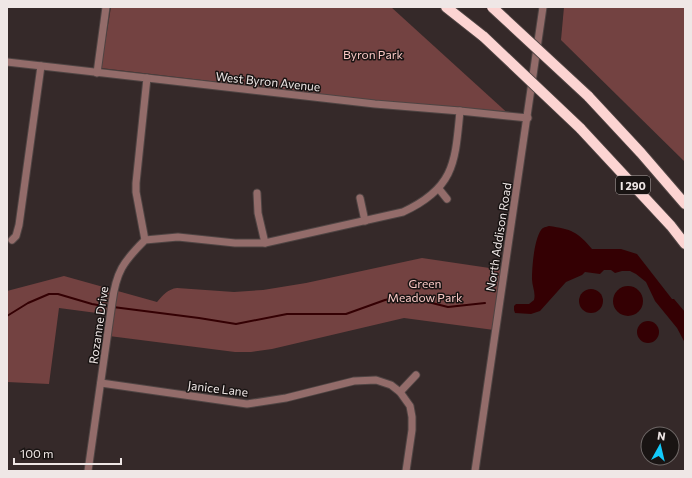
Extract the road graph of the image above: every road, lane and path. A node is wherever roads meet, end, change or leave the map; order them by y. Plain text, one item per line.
1 (106, 7) edge
2 (446, 7) edge
3 (492, 7) edge
4 (543, 7) edge
5 (7, 62) edge
6 (41, 66) junction
7 (97, 73) junction
8 (147, 78) junction
9 (460, 110) junction
10 (528, 118) junction
11 (438, 189) junction
12 (257, 193) dead end
13 (360, 198) dead end
14 (447, 199) dead end
15 (685, 204) edge
16 (365, 220) junction
17 (12, 240) dead end
18 (145, 240) junction
19 (265, 244) junction
20 (685, 244) edge
21 (416, 375) dead end
22 (101, 383) junction
23 (400, 392) junction
24 (88, 471) edge
25 (406, 471) edge
26 (475, 471) edge

1 - 7 street
2 - 20 highway, I 290, bridge
3 - 15 highway, I 290, bridge
4 - 10 street, North Addison Road
5 - 6 street, West Byron Avenue
6 - 7 street, West Byron Avenue
6 - 17 street
7 - 8 street, West Byron Avenue
8 - 9 street, West Byron Avenue
8 - 18 street
9 - 10 street, West Byron Avenue
9 - 11 street
10 - 26 street, North Addison Road
11 - 14 street
11 - 16 street
12 - 19 street
13 - 16 street
16 - 19 street
18 - 19 street
18 - 22 street, Rozanne Drive
21 - 23 street
22 - 23 street, Janice Lane
22 - 24 street, Rozanne Drive
23 - 25 street, Janice Lane

